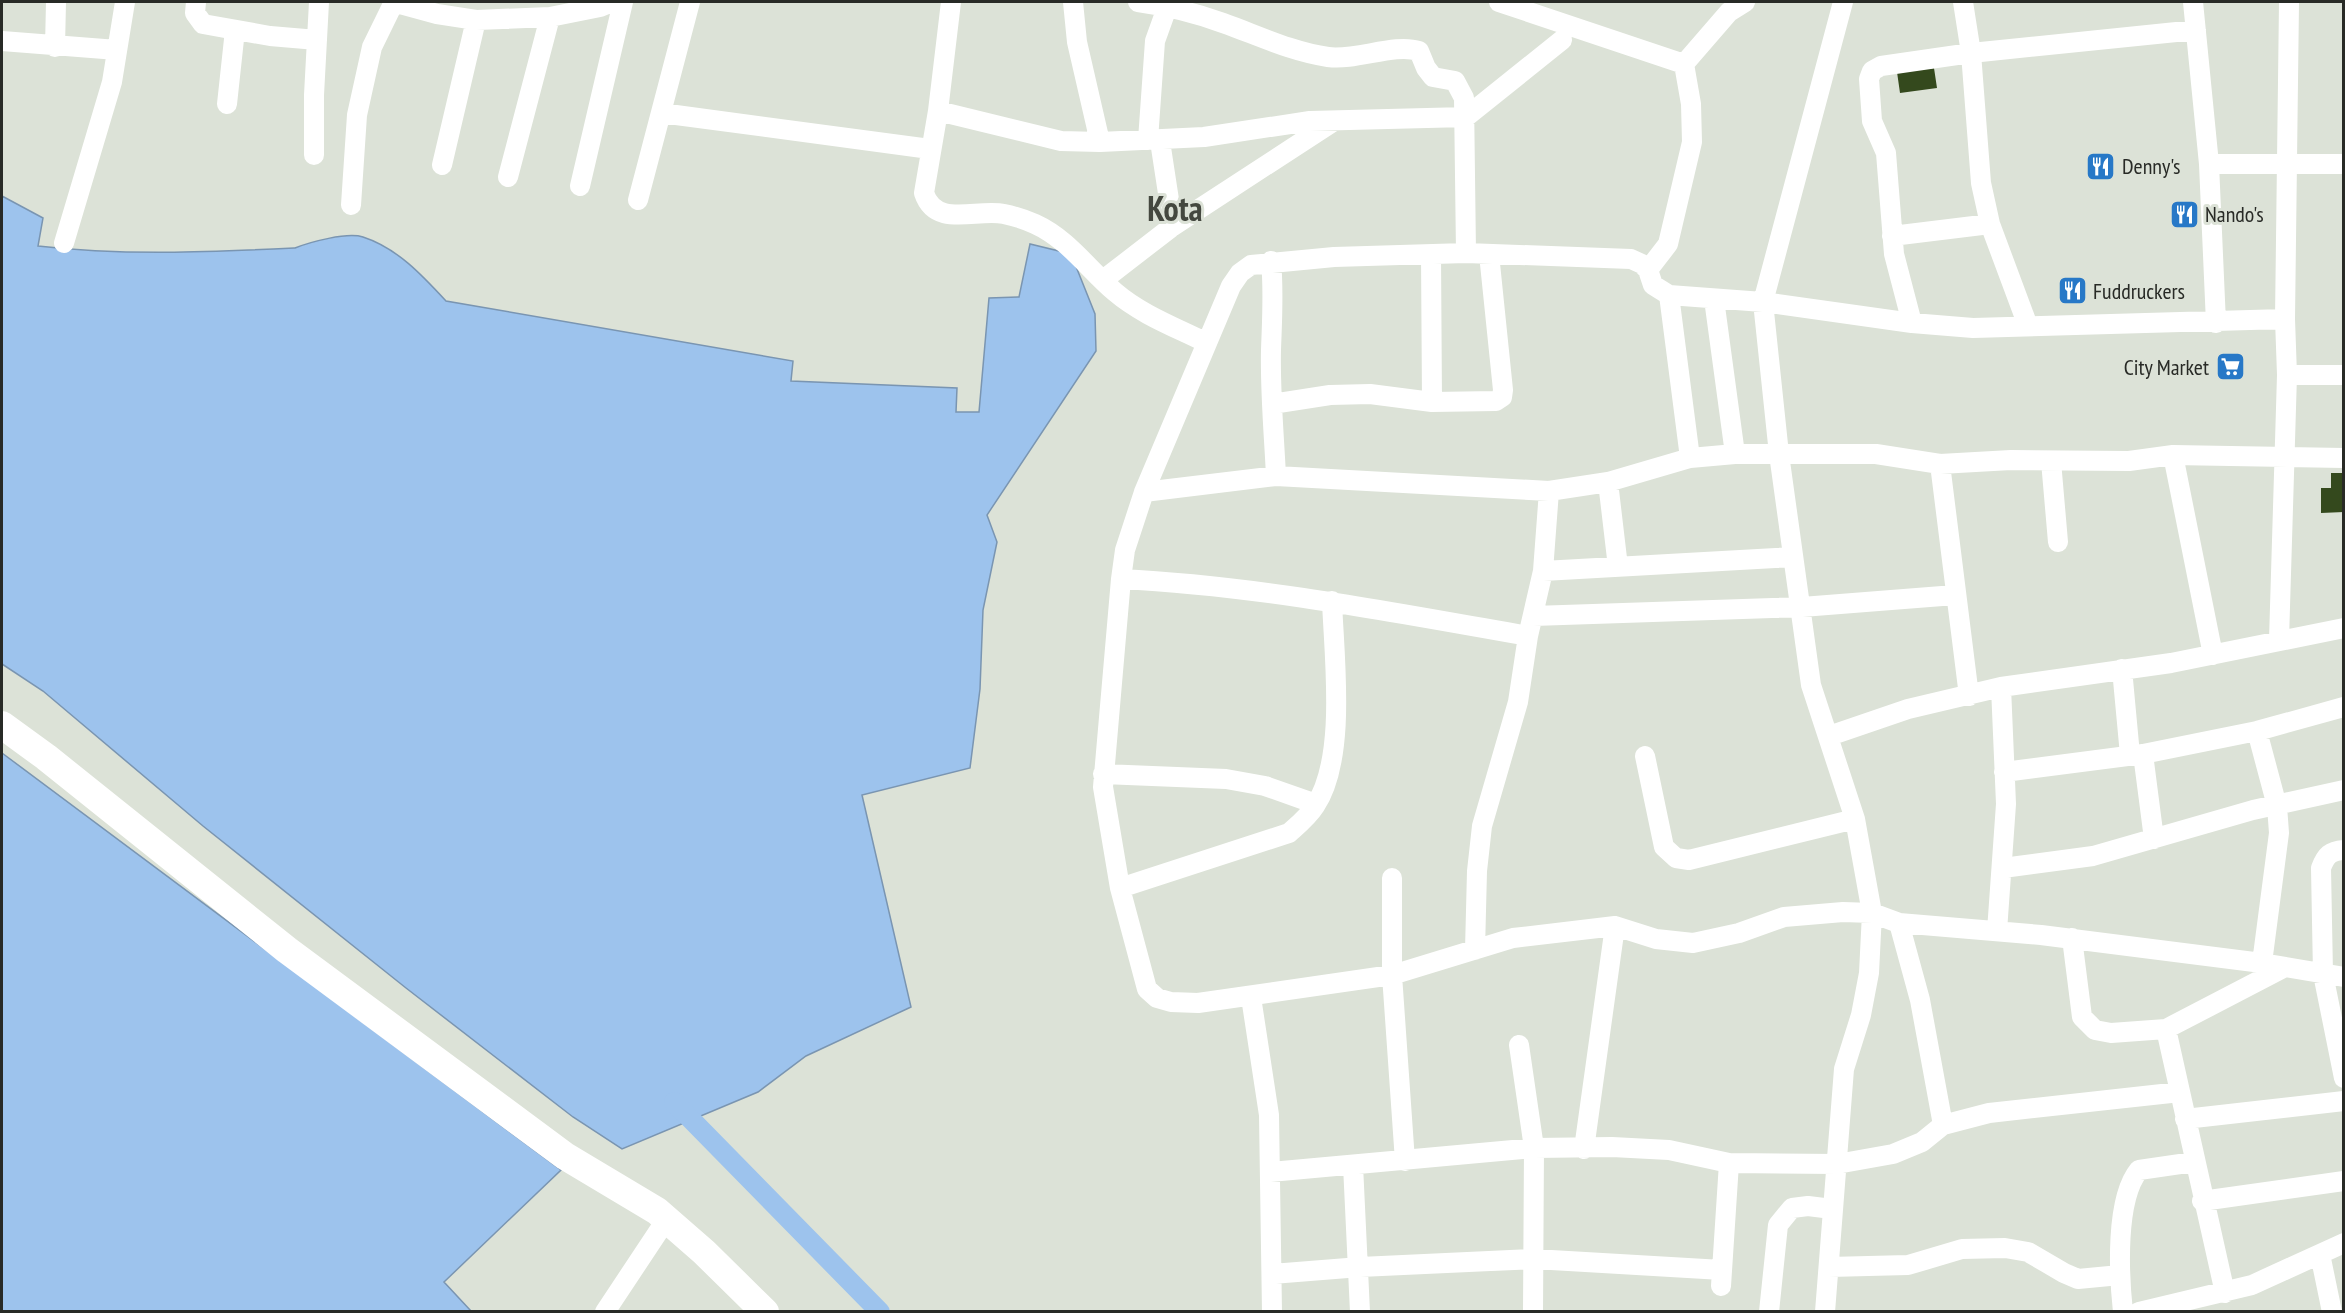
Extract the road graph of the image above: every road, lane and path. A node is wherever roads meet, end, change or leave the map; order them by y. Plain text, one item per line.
1 (56, 2) edge
2 (125, 2) edge
3 (196, 2) edge
4 (319, 2) edge
5 (393, 2) edge
6 (612, 2) edge
7 (622, 2) edge
8 (685, 2) edge
9 (951, 2) edge
10 (1073, 2) edge
11 (1138, 2) edge
12 (1499, 2) edge
13 (1745, 2) edge
14 (1843, 2) edge
15 (1963, 2) edge
16 (2193, 2) edge
17 (2289, 2) edge
18 (1169, 4) edge
19 (550, 17) junction
20 (476, 20) junction
21 (235, 30) junction
22 (2196, 30) junction
23 (317, 40) junction
24 (1562, 40) dead end
25 (2, 41) edge
26 (55, 47) junction
27 (117, 50) junction
28 (1971, 53) junction
29 (1684, 64) junction
30 (226, 104) dead end
31 (938, 111) junction
32 (661, 113) junction
33 (1466, 117) junction
34 (1334, 121) junction
35 (1154, 141) junction
36 (1100, 142) junction
37 (930, 149) junction
38 (314, 155) dead end
39 (2286, 163) junction
40 (2209, 164) junction
41 (2343, 164) edge
42 (442, 165) dead end
43 (508, 177) dead end
44 (580, 186) dead end
45 (638, 200) dead end
46 (351, 205) dead end
47 (1990, 225) junction
48 (1173, 226) junction
49 (1892, 236) junction
50 (64, 243) dead end
51 (1466, 253) junction
52 (1490, 254) junction
53 (1431, 255) junction
54 (1271, 261) junction
55 (1648, 270) junction
56 (1103, 280) junction
57 (1669, 295) junction
58 (1714, 298) junction
59 (1763, 302) junction
60 (2285, 320) junction
61 (1912, 323) junction
62 (2216, 323) junction
63 (2028, 326) junction
64 (1207, 343) junction
65 (2287, 375) junction
66 (2343, 375) edge
67 (1432, 402) junction
68 (1272, 404) junction
69 (1735, 454) junction
70 (1779, 454) junction
71 (2173, 455) junction
72 (2284, 456) junction
73 (1690, 458) junction
74 (2343, 458) edge
75 (2051, 461) junction
76 (1940, 464) junction
77 (1276, 476) junction
78 (1608, 482) junction
79 (1549, 491) junction
80 (1144, 492) junction
81 (2058, 542) dead end
82 (1793, 557) junction
83 (1618, 567) junction
84 (1543, 571) junction
85 (1121, 579) junction
86 (1955, 594) junction
87 (1332, 601) junction
88 (1802, 607) junction
89 (1533, 616) junction
90 (2343, 628) edge
91 (1528, 636) junction
92 (2279, 640) junction
93 (2213, 655) junction
94 (2122, 669) junction
95 (2001, 687) junction
96 (1969, 696) junction
97 (2343, 707) edge
98 (2, 725) edge
99 (2258, 731) junction
100 (1830, 736) junction
101 (2136, 754) junction
102 (1645, 756) dead end
103 (2004, 772) junction
104 (1102, 774) junction
105 (2343, 790) edge
106 (1316, 804) junction
107 (2277, 806) junction
108 (1855, 819) junction
109 (2154, 839) junction
110 (2343, 850) edge
111 (2003, 868) junction
112 (1392, 878) dead end
113 (1120, 888) junction
114 (1872, 913) junction
115 (1899, 922) junction
116 (1615, 926) junction
117 (1997, 931) junction
118 (2072, 938) junction
119 (1475, 950) junction
120 (2262, 963) junction
121 (2285, 967) junction
122 (2323, 974) junction
123 (1392, 975) junction
124 (2343, 977) edge
125 (1251, 997) junction
126 (2166, 1029) junction
127 (1519, 1045) dead end
128 (2343, 1078) edge
129 (2180, 1092) junction
130 (2343, 1101) edge
131 (2185, 1119) junction
132 (1942, 1125) junction
133 (1534, 1148) junction
134 (1584, 1149) junction
135 (1405, 1161) junction
136 (2194, 1162) junction
137 (1729, 1163) junction
138 (1837, 1164) junction
139 (1353, 1165) junction
140 (1270, 1172) junction
141 (2343, 1181) edge
142 (2202, 1201) junction
143 (1832, 1209) junction
144 (666, 1220) junction
145 (2343, 1243) edge
146 (2320, 1254) junction
147 (1533, 1259) junction
148 (1360, 1267) junction
149 (1829, 1267) junction
150 (1272, 1274) junction
151 (2120, 1275) junction
152 (2225, 1293) junction
153 (605, 1311) edge
154 (765, 1311) edge
155 (1272, 1311) edge
156 (1360, 1311) edge
157 (1533, 1311) edge
158 (1769, 1311) edge
159 (1825, 1311) edge
160 (2123, 1311) edge
161 (2139, 1311) edge
162 (2332, 1311) edge

1 - 26 street
2 - 27 street
3 - 21 street
4 - 23 street
5 - 20 street
5 - 46 street
6 - 19 street
7 - 44 street
8 - 32 street
9 - 31 street
10 - 36 street
11 - 18 street
12 - 29 street
13 - 29 street
14 - 59 street
15 - 28 street
16 - 22 street
17 - 39 street
18 - 33 street
18 - 35 street
19 - 20 street
19 - 43 street
20 - 42 street
21 - 23 street
21 - 30 street
22 - 28 street
22 - 40 street
23 - 38 street
24 - 33 street
25 - 26 street
26 - 27 street
27 - 50 street
28 - 47 street
28 - 49 street
29 - 55 street
31 - 36 street
31 - 37 street
32 - 37 street
32 - 45 street
33 - 34 street
33 - 51 street
34 - 35 street
34 - 48 street
35 - 36 street
35 - 48 street
37 - 56 street
39 - 40 street
39 - 41 street
39 - 60 street
40 - 62 street
47 - 49 street
47 - 63 street
48 - 56 street
49 - 61 street
51 - 52 street
51 - 53 street
52 - 55 street
52 - 67 street
53 - 54 street
53 - 67 street
54 - 64 street
54 - 68 street
55 - 57 street
56 - 64 street
57 - 58 street
57 - 73 street
58 - 59 street
58 - 69 street
59 - 61 street
59 - 70 street
60 - 62 street
60 - 65 street
61 - 63 street
62 - 63 street
64 - 80 street
65 - 66 street
65 - 72 street
67 - 68 street
68 - 77 street
69 - 70 street
69 - 73 street
70 - 76 street
70 - 82 street
71 - 72 street
71 - 75 street
71 - 93 street
72 - 74 street
72 - 92 street
73 - 78 street
75 - 76 street
75 - 81 street
76 - 86 street
77 - 79 street
77 - 80 street
78 - 79 street
78 - 83 street
79 - 84 street
80 - 85 street
82 - 83 street
82 - 88 street
83 - 84 street
84 - 89 street
85 - 87 street
85 - 104 street
86 - 88 street
86 - 96 street
87 - 91 street
87 - 106 street
88 - 89 street
88 - 100 street
89 - 91 street
90 - 92 street
91 - 119 street
92 - 93 street
93 - 94 street
94 - 95 street
94 - 101 street
95 - 96 street
95 - 103 street
96 - 100 street
97 - 99 street
98 - 144 street
99 - 101 street
99 - 107 street
100 - 108 street
101 - 103 street
101 - 109 street
102 - 108 street
103 - 111 street
104 - 106 street
104 - 113 street
105 - 107 street
106 - 113 street
107 - 109 street
107 - 120 street
108 - 114 street
109 - 111 street
110 - 122 street
111 - 117 street
112 - 123 street
113 - 125 street
114 - 115 street
114 - 116 street
114 - 138 street
115 - 117 street
115 - 132 street
116 - 119 street
116 - 134 street
117 - 118 street
118 - 120 street
118 - 126 street
119 - 123 street
120 - 121 street
121 - 122 street
121 - 126 street
122 - 124 street
122 - 128 street
123 - 125 street
123 - 135 street
125 - 140 street
126 - 129 street
127 - 133 street
129 - 131 street
129 - 132 street
130 - 131 street
131 - 136 street
132 - 138 street
133 - 134 street
133 - 135 street
133 - 147 street
134 - 137 street
135 - 139 street
136 - 142 street
136 - 151 street
137 - 138 street
137 - 147 street
138 - 143 street
139 - 140 street
139 - 148 street
140 - 150 street
141 - 142 street
142 - 152 street
143 - 149 street
143 - 158 street
144 - 153 street
144 - 154 street
145 - 146 street
146 - 152 street
146 - 162 street
147 - 148 street
147 - 157 street
148 - 150 street
148 - 156 street
149 - 151 street
149 - 159 street
150 - 155 street
151 - 160 street
152 - 161 street

